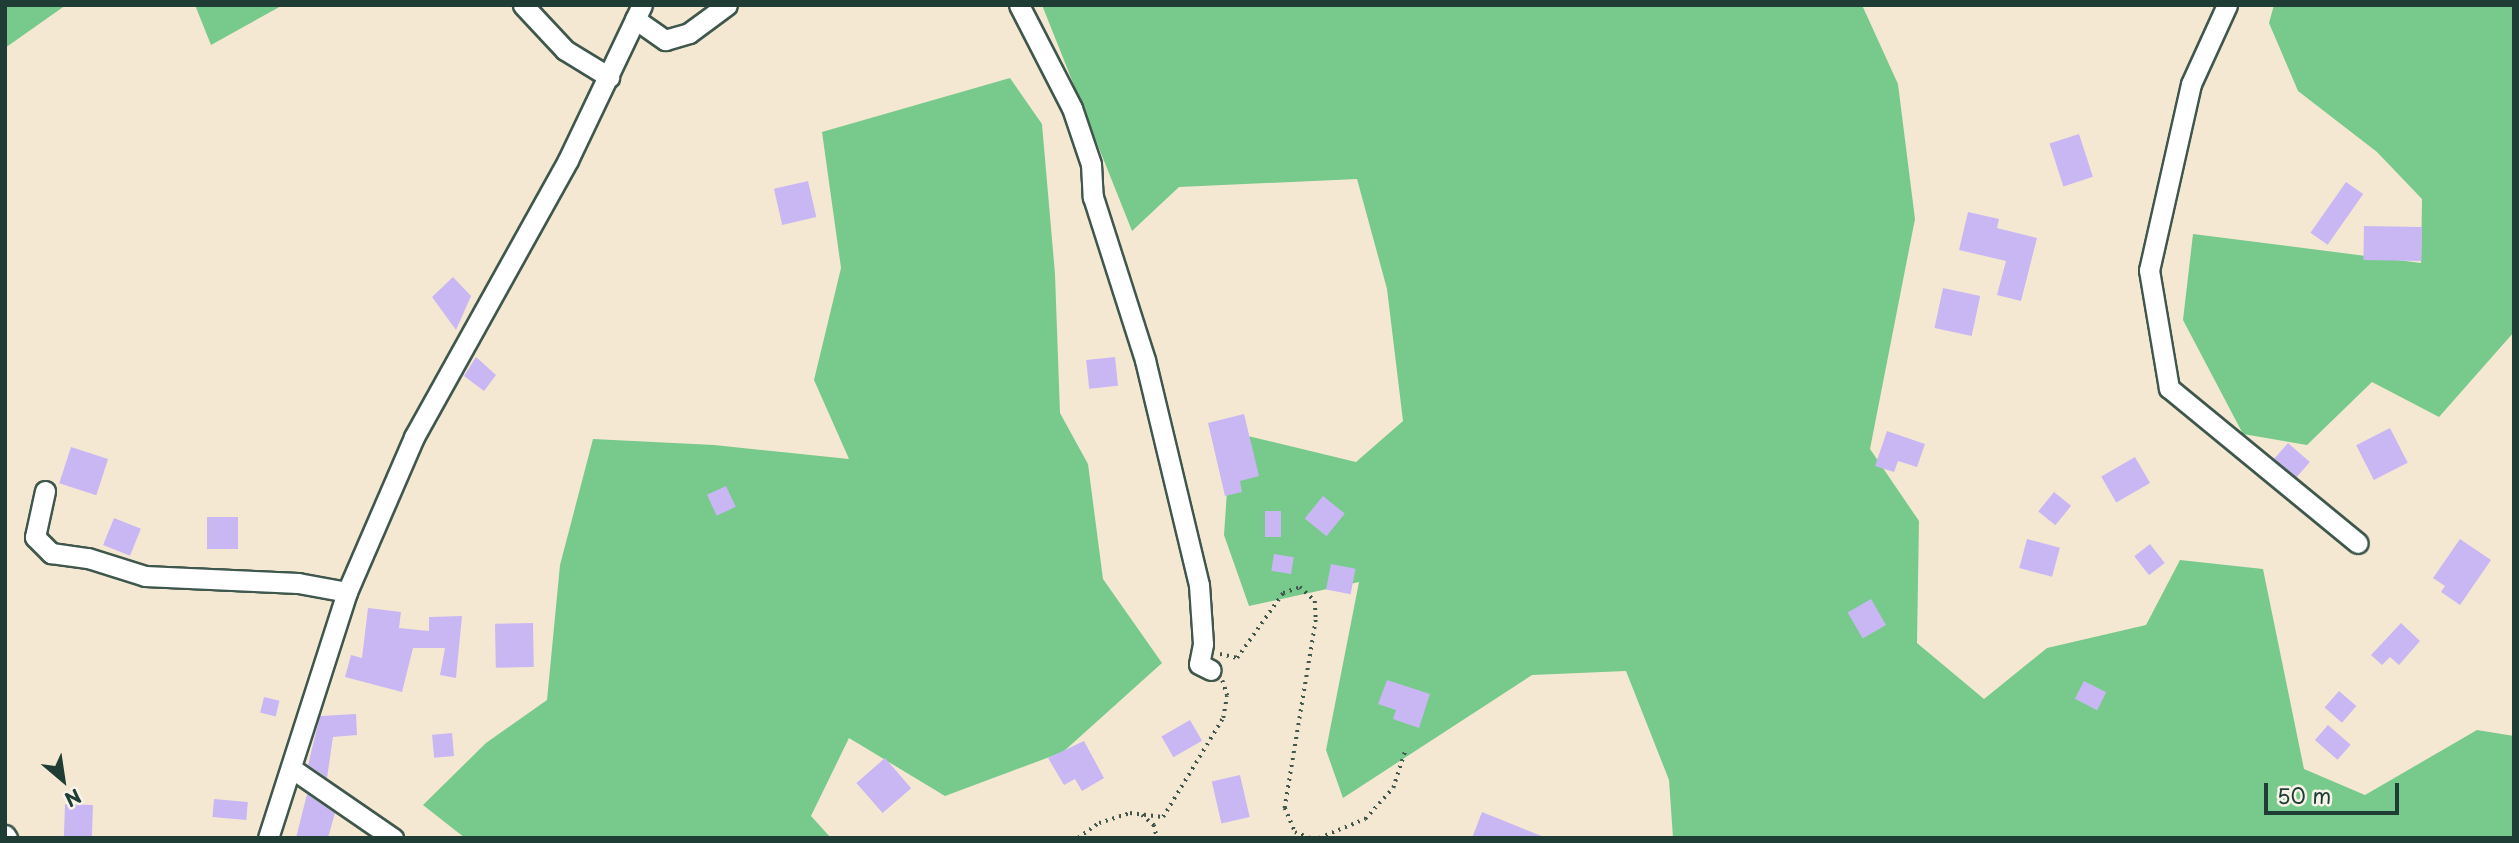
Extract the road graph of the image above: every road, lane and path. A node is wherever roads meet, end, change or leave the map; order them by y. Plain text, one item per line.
1 (523, 5) edge
2 (727, 5) edge
3 (1019, 5) edge
4 (2227, 5) edge
5 (638, 12) edge
6 (609, 77) junction
7 (45, 491) dead end
8 (2358, 543) dead end
9 (347, 592) junction
10 (1203, 644) junction
11 (1210, 670) joint
12 (1405, 751) dead end
13 (291, 768) junction
14 (1141, 814) junction
15 (268, 838) edge
16 (393, 838) edge
17 (1078, 838) edge
18 (1157, 838) edge
19 (1310, 838) edge
20 (1319, 838) edge

1 - 6 street
2 - 5 street
3 - 10 street
4 - 8 street
5 - 6 street
6 - 9 street
7 - 9 street
9 - 13 street
10 - 11 street
10 - 19 path
11 - 14 path
12 - 20 path
13 - 15 street
13 - 16 street
14 - 17 path
14 - 18 path

